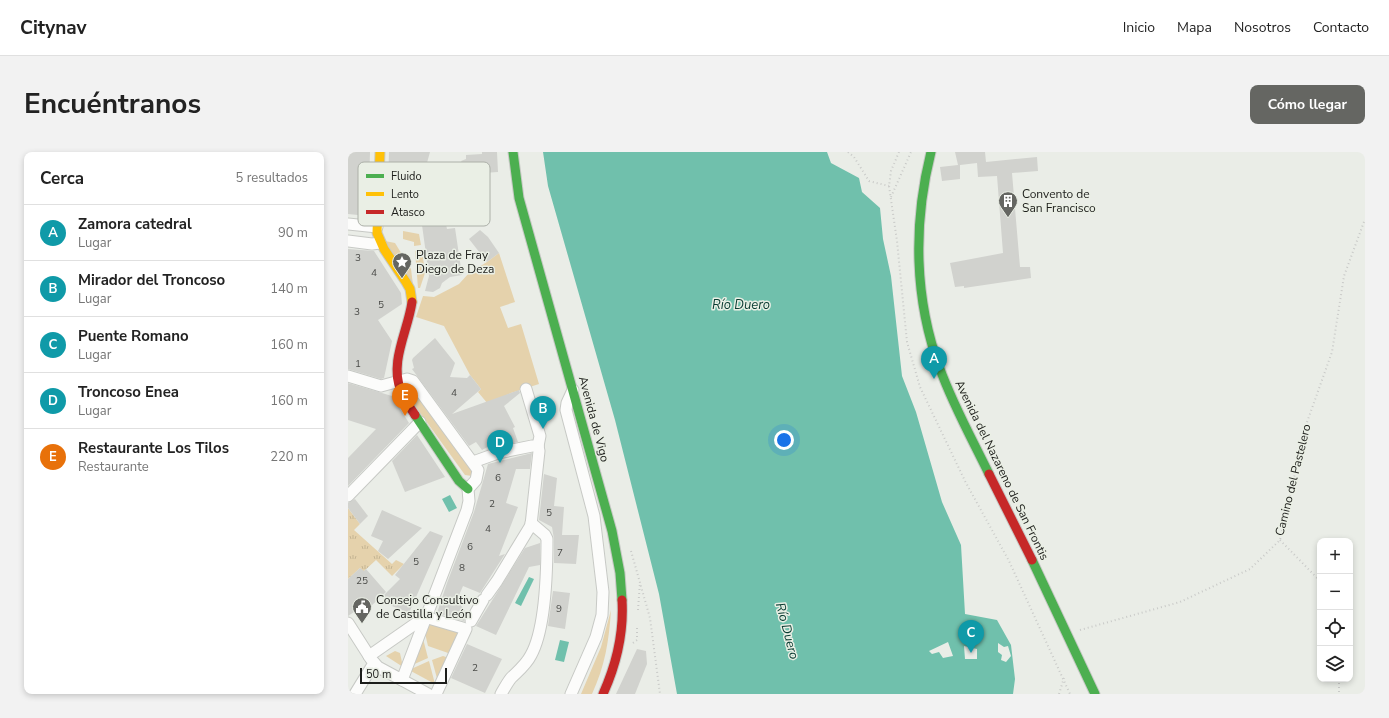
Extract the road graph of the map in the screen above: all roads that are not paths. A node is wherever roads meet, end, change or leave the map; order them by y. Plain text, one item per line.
1 (380, 152) edge
2 (513, 152) edge
3 (932, 152) edge
4 (380, 162) edge
5 (358, 223) edge
6 (348, 224) edge
7 (378, 226) edge
8 (353, 242) edge
9 (380, 243) junction
10 (348, 376) edge
11 (398, 382) junction
12 (526, 389) dead end
13 (573, 390) junction
14 (420, 422) junction
15 (538, 446) junction
16 (473, 462) junction
17 (468, 494) junction
18 (348, 496) edge
19 (531, 523) junction
20 (425, 616) junction
21 (349, 625) edge
22 (468, 626) junction
23 (373, 656) junction
24 (402, 680) junction
25 (426, 693) edge
26 (355, 694) edge
27 (436, 694) edge
28 (501, 694) edge
29 (571, 694) edge
30 (603, 694) edge
31 (1095, 694) edge

1 - 4 street
2 - 13 street, Avenida de Vigo
3 - 31 street, Avenida del Nazareno de San Frontis
5 - 6 street
7 - 9 street
8 - 9 street
9 - 11 street
10 - 11 street
11 - 14 street
11 - 16 street
12 - 15 street
13 - 29 street
13 - 30 street, Avenida de Vigo
14 - 17 street
14 - 18 street
15 - 16 street
15 - 19 street
16 - 17 street
17 - 20 street
19 - 22 street
19 - 28 street
20 - 22 street
20 - 23 street
20 - 24 street
21 - 23 street
22 - 27 street
23 - 24 street
23 - 26 street
24 - 25 street

